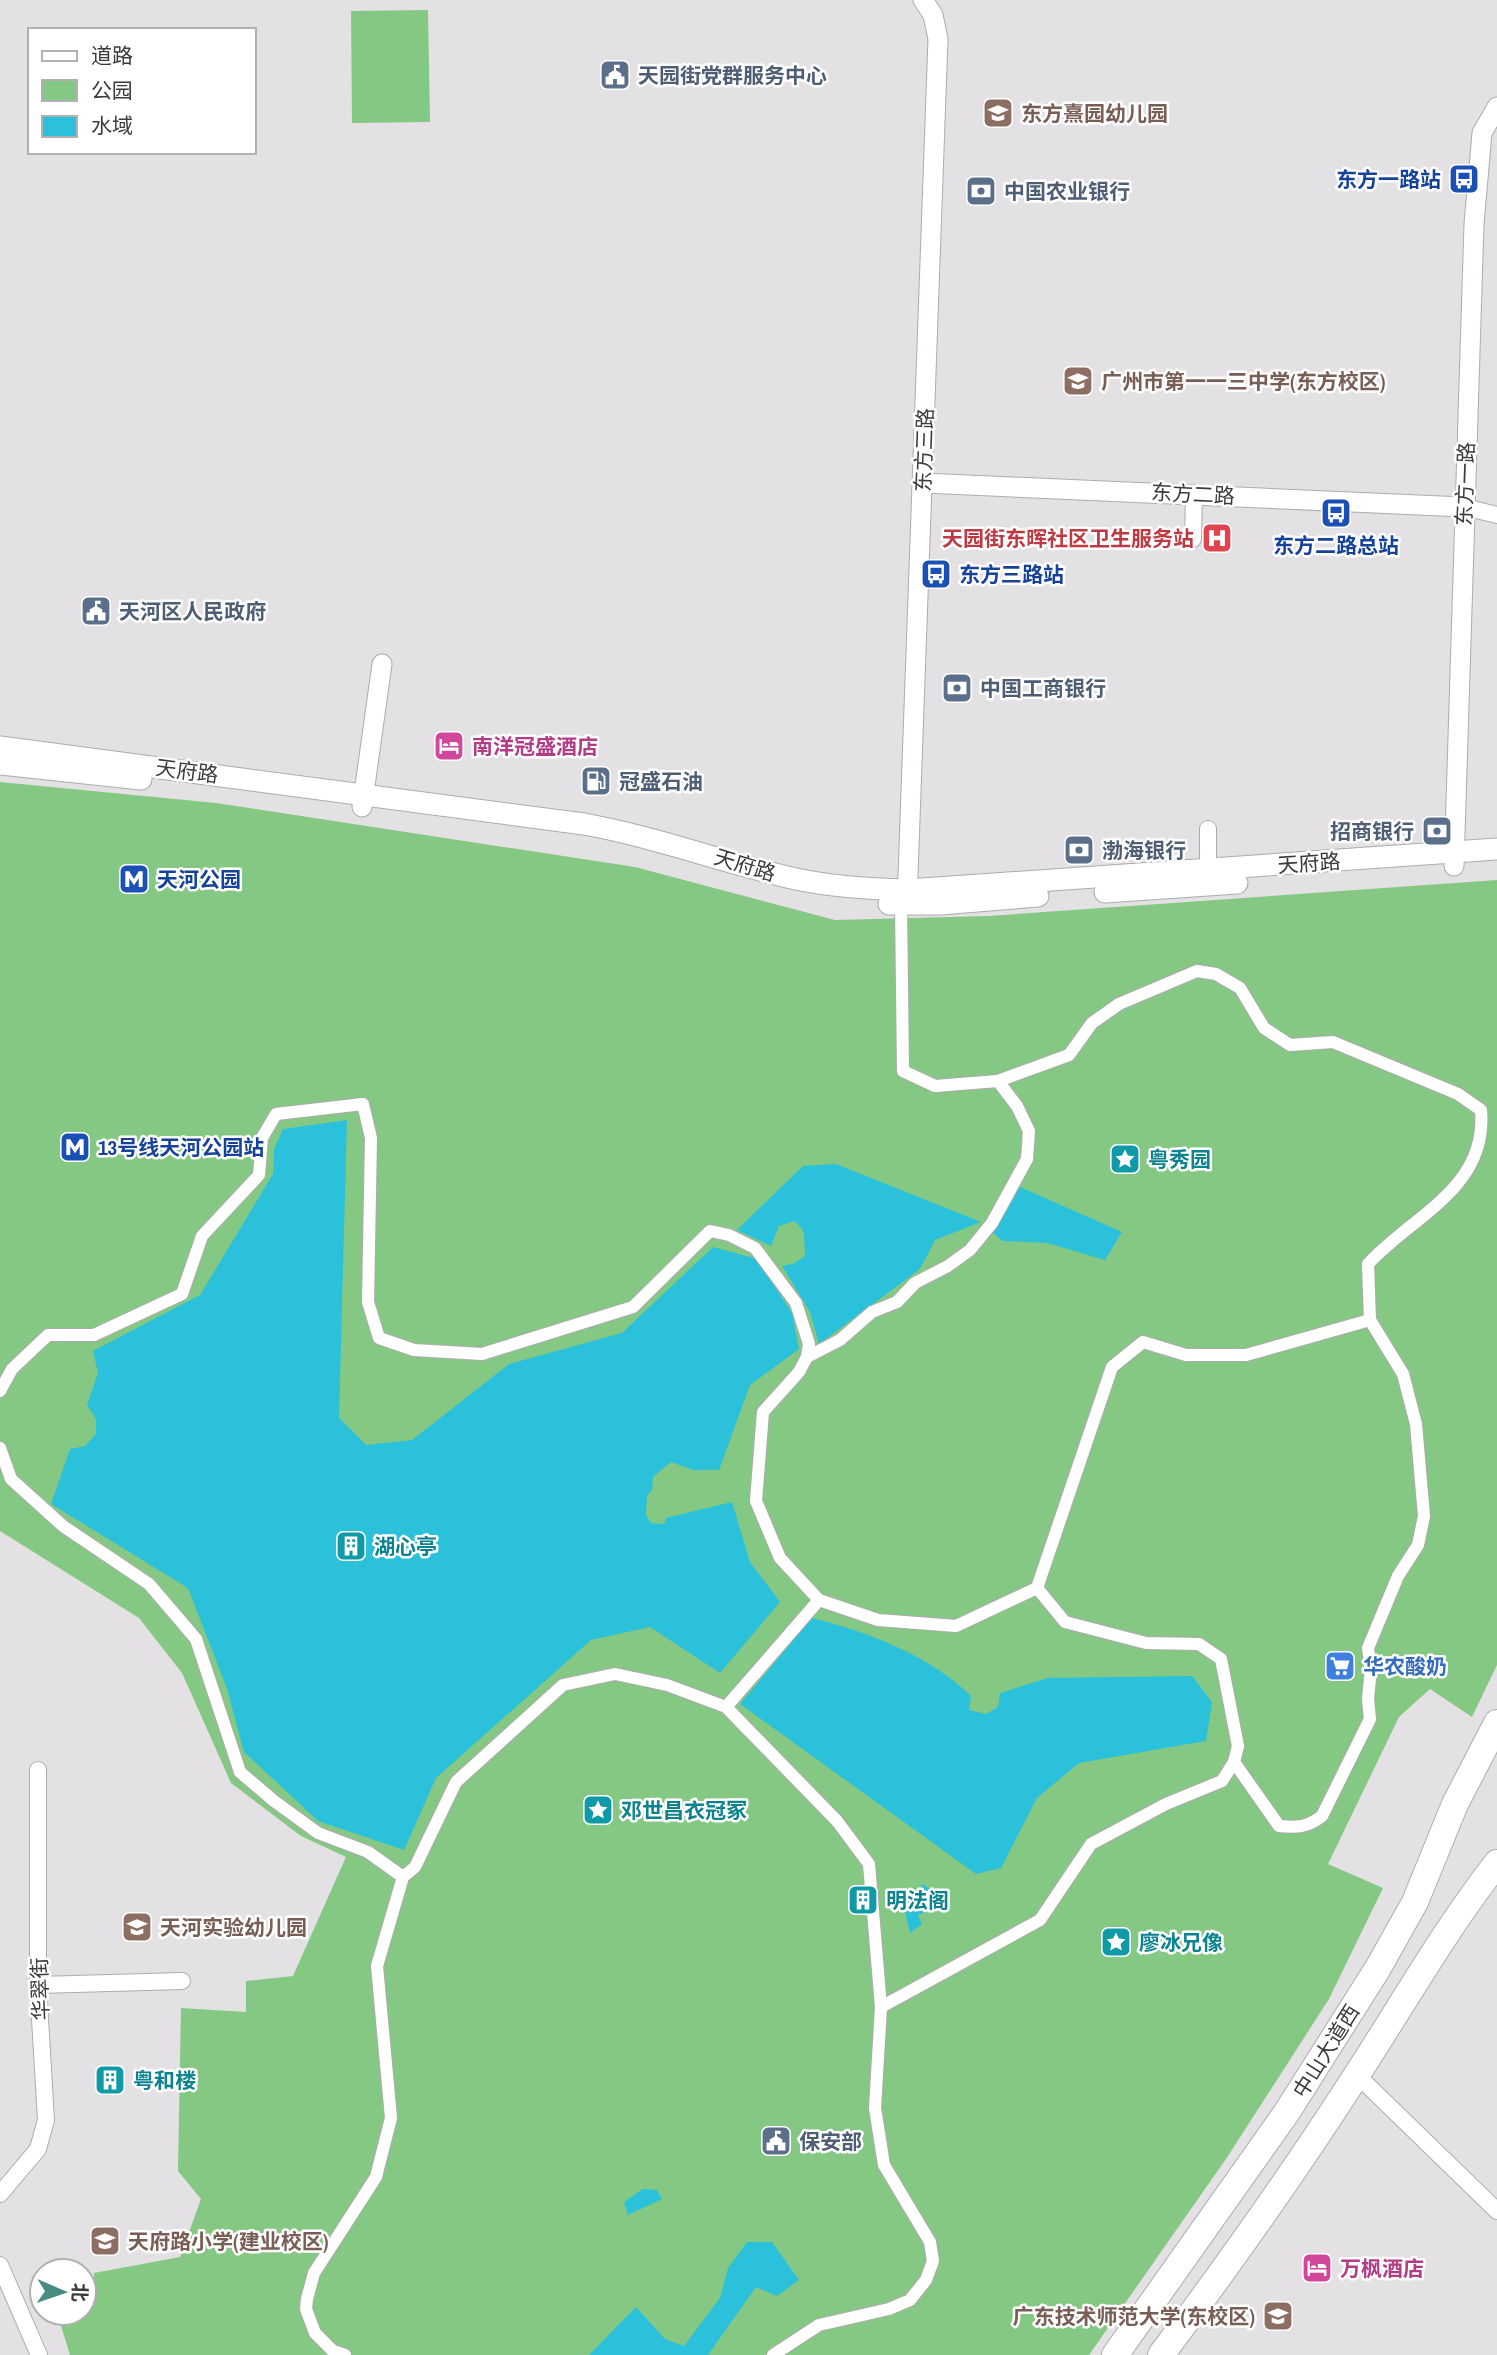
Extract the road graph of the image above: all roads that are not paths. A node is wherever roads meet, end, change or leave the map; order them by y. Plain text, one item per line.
1 (923, 0) edge
2 (1497, 107) edge
3 (923, 483) junction
4 (1194, 494) junction
5 (1464, 507) junction
6 (1497, 515) edge
7 (1192, 539) dead end
8 (382, 664) dead end
9 (0, 747) edge
10 (0, 764) edge
11 (362, 801) junction
12 (1208, 829) dead end
13 (1497, 849) edge
14 (1454, 859) junction
15 (1497, 863) edge
16 (1208, 871) junction
17 (905, 900) junction
18 (998, 1081) junction
19 (1370, 1320) junction
20 (807, 1357) junction
21 (0, 1391) edge
22 (0, 1448) edge
23 (1037, 1588) junction
24 (819, 1600) junction
25 (726, 1707) junction
26 (1497, 1723) edge
27 (1234, 1762) junction
28 (38, 1770) dead end
29 (1497, 1863) edge
30 (403, 1877) junction
31 (182, 1981) dead end
32 (38, 1985) junction
33 (881, 2007) junction
34 (1357, 2075) junction
35 (0, 2194) edge
36 (1497, 2211) edge
37 (0, 2265) edge
38 (38, 2355) edge
39 (345, 2355) edge
40 (773, 2355) edge
41 (1115, 2355) edge
42 (1161, 2355) edge

1 - 3 street, 东方三路
2 - 5 street, 东方一路
3 - 4 street, 东方二路
3 - 17 street, 东方三路
4 - 5 street, 东方二路
4 - 7 street
5 - 6 street
5 - 14 street, 东方一路
8 - 11 street
9 - 11 main road, 天府路
10 - 11 main road, 天府路
11 - 17 main road, 天府路
12 - 16 street
13 - 14 main road, 天府路
14 - 15 main road, 天府路
14 - 16 main road, 天府路
14 - 17 main road, 天府路
16 - 17 main road, 天府路
17 - 18 street
18 - 19 street
18 - 20 street
19 - 23 street
19 - 27 street
20 - 21 street
20 - 24 street
22 - 30 street
23 - 24 street
23 - 27 street
24 - 25 street
25 - 30 street
25 - 33 street
26 - 41 highway, 中山大道西
27 - 33 street
28 - 32 street, 华翠街
29 - 34 highway, 中山大道西
30 - 39 street
31 - 32 street
32 - 35 street, 华翠街
33 - 40 street
34 - 36 street
34 - 42 highway, 中山大道西
37 - 38 street

